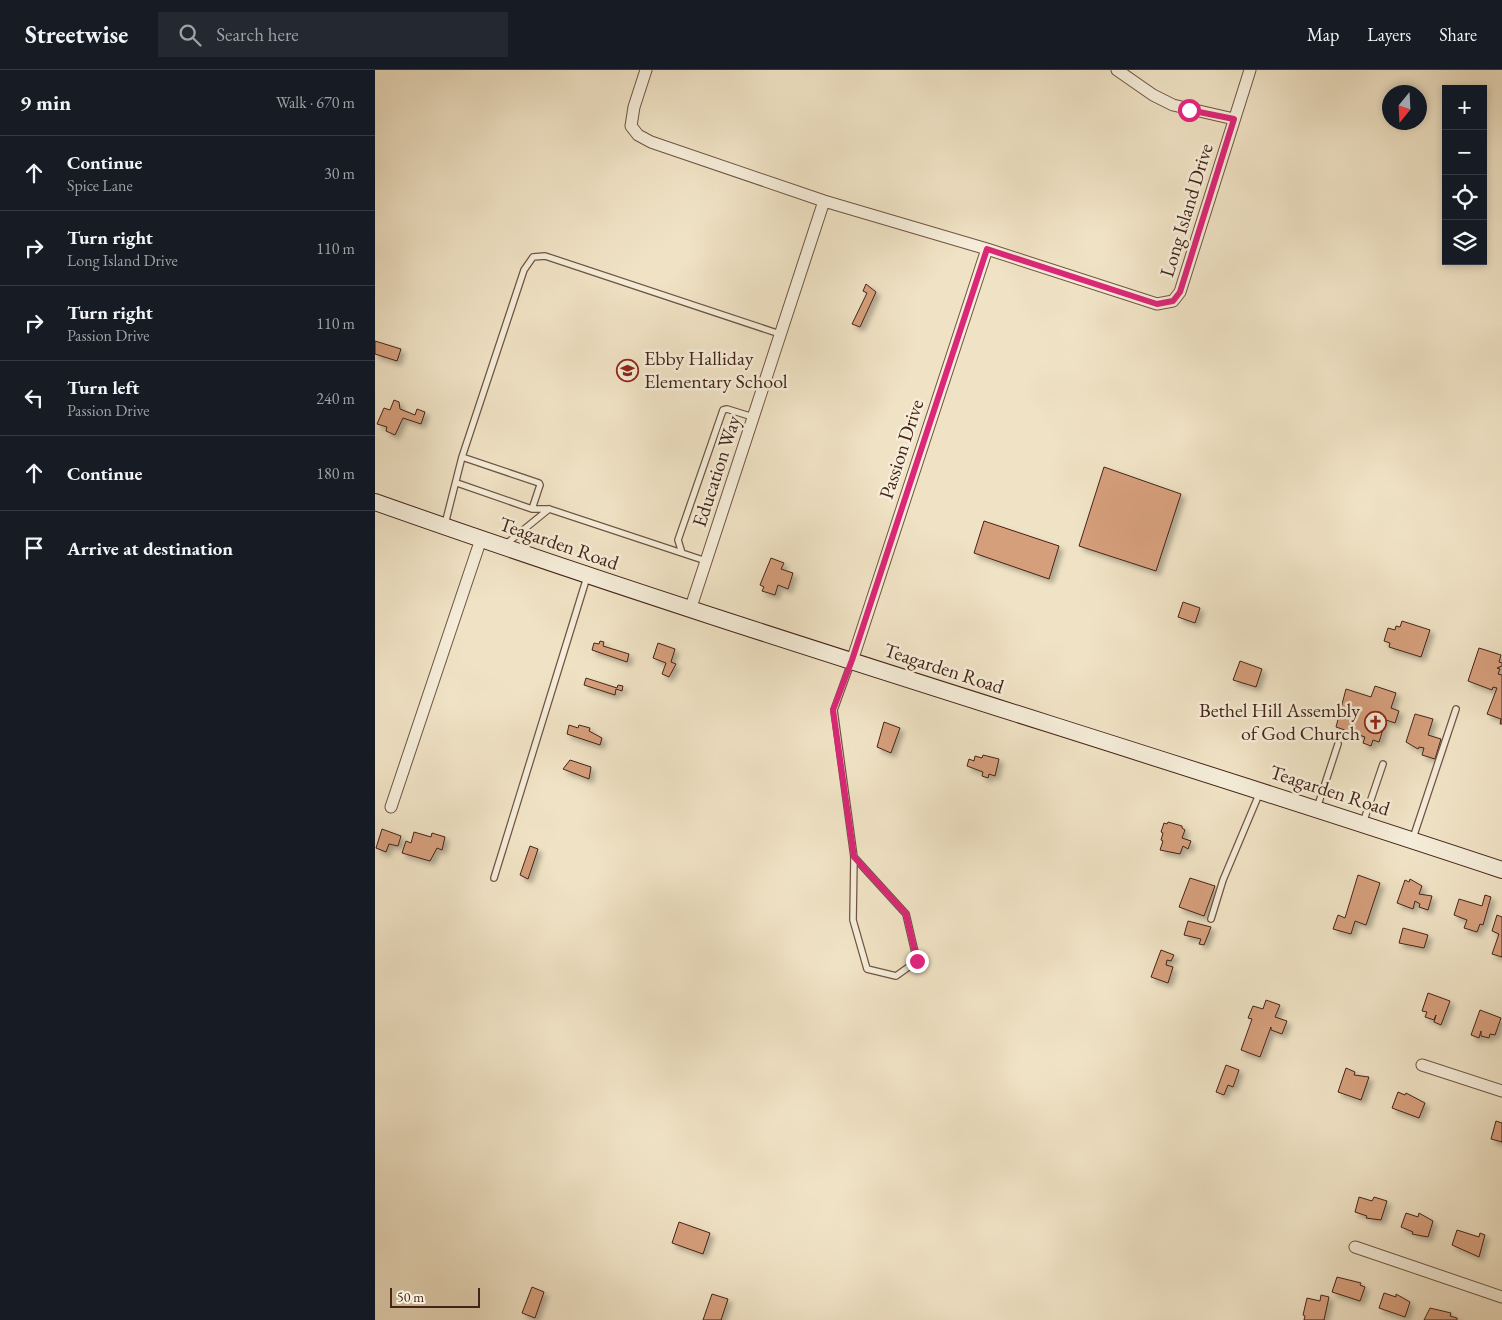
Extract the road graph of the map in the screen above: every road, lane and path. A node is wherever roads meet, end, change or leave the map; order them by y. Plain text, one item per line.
1 (647, 70) edge
2 (1117, 70) edge
3 (1250, 70) edge
4 (1234, 119) junction
5 (825, 201) junction
6 (987, 249) junction
7 (780, 334) junction
8 (753, 416) junction
9 (462, 457) junction
10 (457, 483) junction
11 (375, 502) edge
12 (532, 509) junction
13 (549, 509) junction
14 (445, 526) junction
15 (481, 539) junction
16 (503, 546) junction
17 (682, 553) junction
18 (707, 561) junction
19 (587, 576) junction
20 (691, 610) junction
21 (852, 660) junction
22 (1456, 709) dead end
23 (1338, 744) dead end
24 (1383, 764) dead end
25 (1261, 790) junction
26 (391, 807) dead end
27 (1317, 808) junction
28 (1363, 823) junction
29 (1413, 840) junction
30 (854, 857) junction
31 (1502, 870) edge
32 (494, 878) dead end
33 (1211, 919) dead end
34 (1422, 1065) dead end
35 (1502, 1091) edge
36 (1355, 1247) dead end
37 (1502, 1297) edge

1 - 5 street
2 - 4 street
3 - 4 street, Long Island Drive
4 - 6 street, Long Island Drive
5 - 6 street
5 - 7 street, Education Way
6 - 21 street, Passion Drive
7 - 8 street, Education Way
7 - 9 lane
8 - 17 lane
8 - 18 street, Education Way
9 - 10 lane
9 - 12 lane
10 - 12 lane
10 - 14 lane
11 - 14 street, Teagarden Road
12 - 13 lane
13 - 16 lane
13 - 17 lane
14 - 15 street, Teagarden Road
15 - 16 street, Teagarden Road
15 - 26 street
16 - 19 street, Teagarden Road
17 - 18 lane
18 - 20 street, Education Way
19 - 20 street, Teagarden Road
19 - 32 lane
20 - 21 street, Teagarden Road
21 - 25 street, Teagarden Road
21 - 30 lane
22 - 29 lane
23 - 27 lane
24 - 28 lane
25 - 27 street, Teagarden Road
25 - 33 lane
27 - 28 street, Teagarden Road
28 - 29 street, Teagarden Road
29 - 31 street, Teagarden Road
30 - 30 lane
34 - 35 street
36 - 37 street

